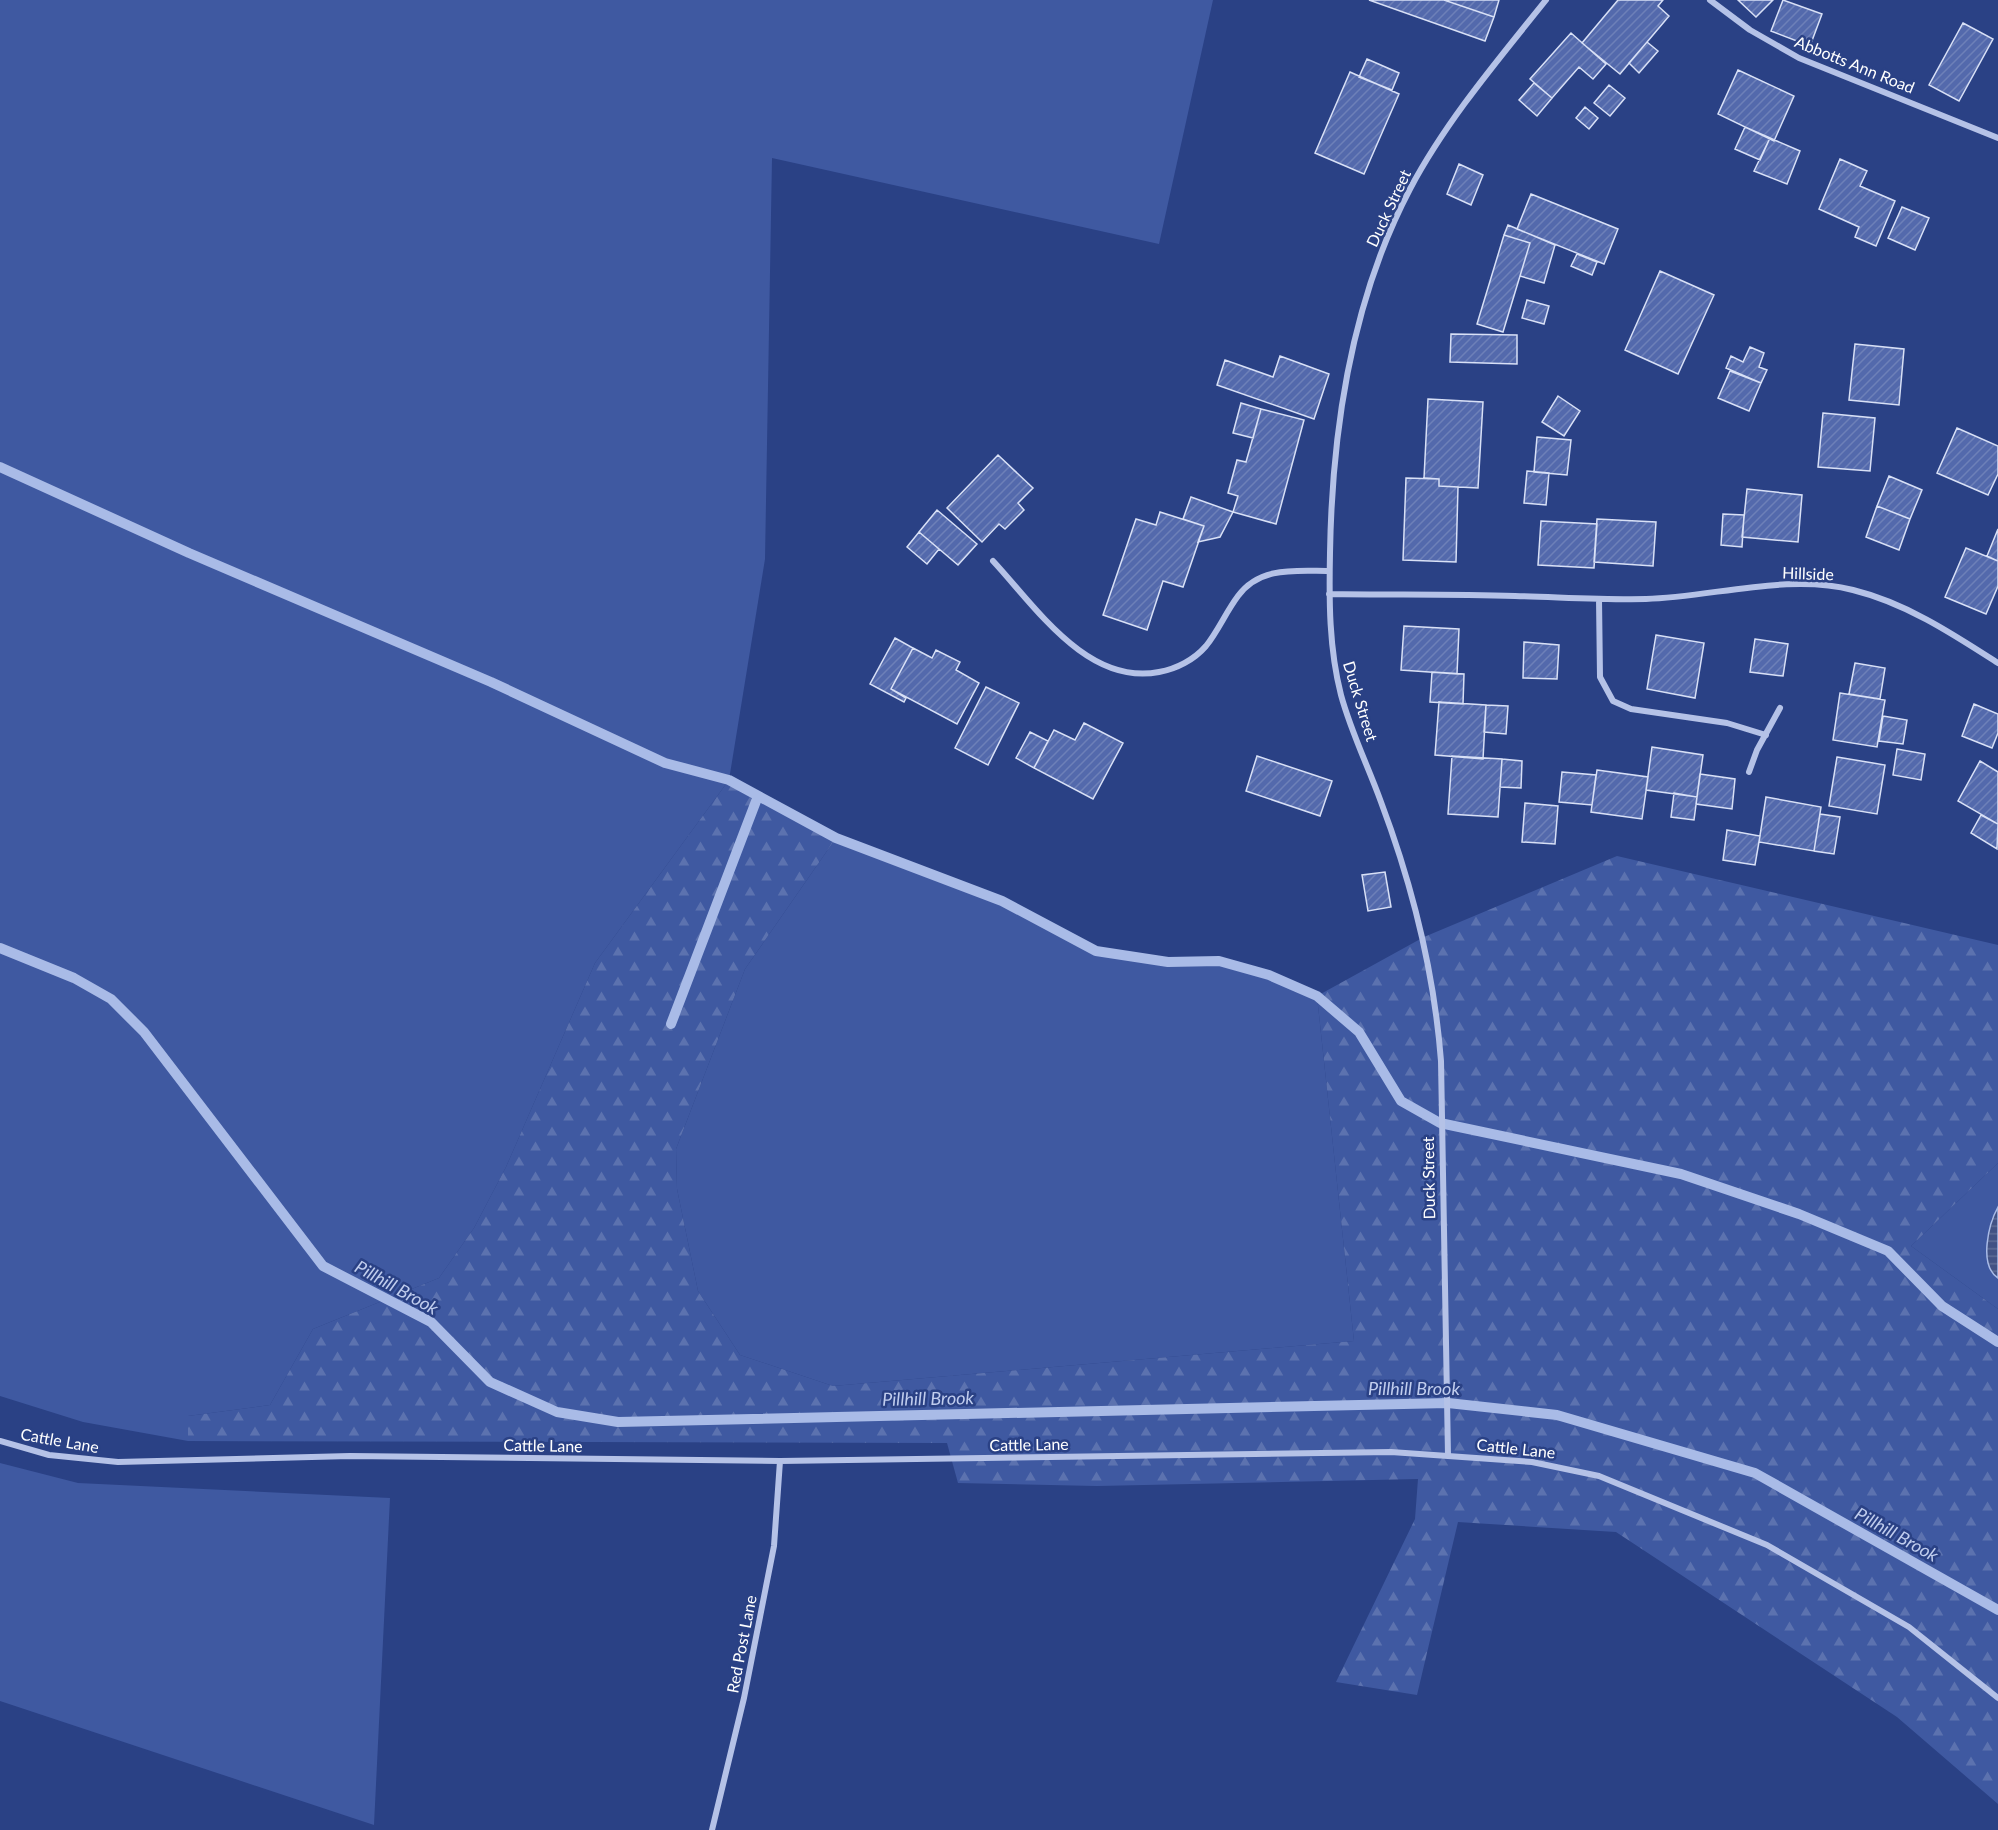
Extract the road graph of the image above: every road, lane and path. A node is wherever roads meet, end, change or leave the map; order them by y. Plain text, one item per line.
1 (1546, 0) edge
2 (1710, 0) edge
3 (1998, 138) edge
4 (993, 561) dead end
5 (1329, 571) junction
6 (1329, 594) junction
7 (1599, 599) junction
8 (1998, 663) edge
9 (1780, 708) dead end
10 (1766, 735) junction
11 (1749, 772) dead end
12 (0, 1441) edge
13 (1448, 1455) junction
14 (780, 1461) junction
15 (1998, 1698) edge
16 (712, 1830) edge

1 - 5 street, Duck Street
2 - 3 street, Abbotts Ann Road
4 - 5 street
5 - 6 street, Duck Street
6 - 7 street, Hillside
6 - 13 street, Duck Street
7 - 8 street, Hillside
7 - 10 street
9 - 10 street
10 - 11 street
12 - 14 street, Cattle Lane
13 - 14 street, Cattle Lane
13 - 15 street, Cattle Lane
14 - 16 street, Red Post Lane

